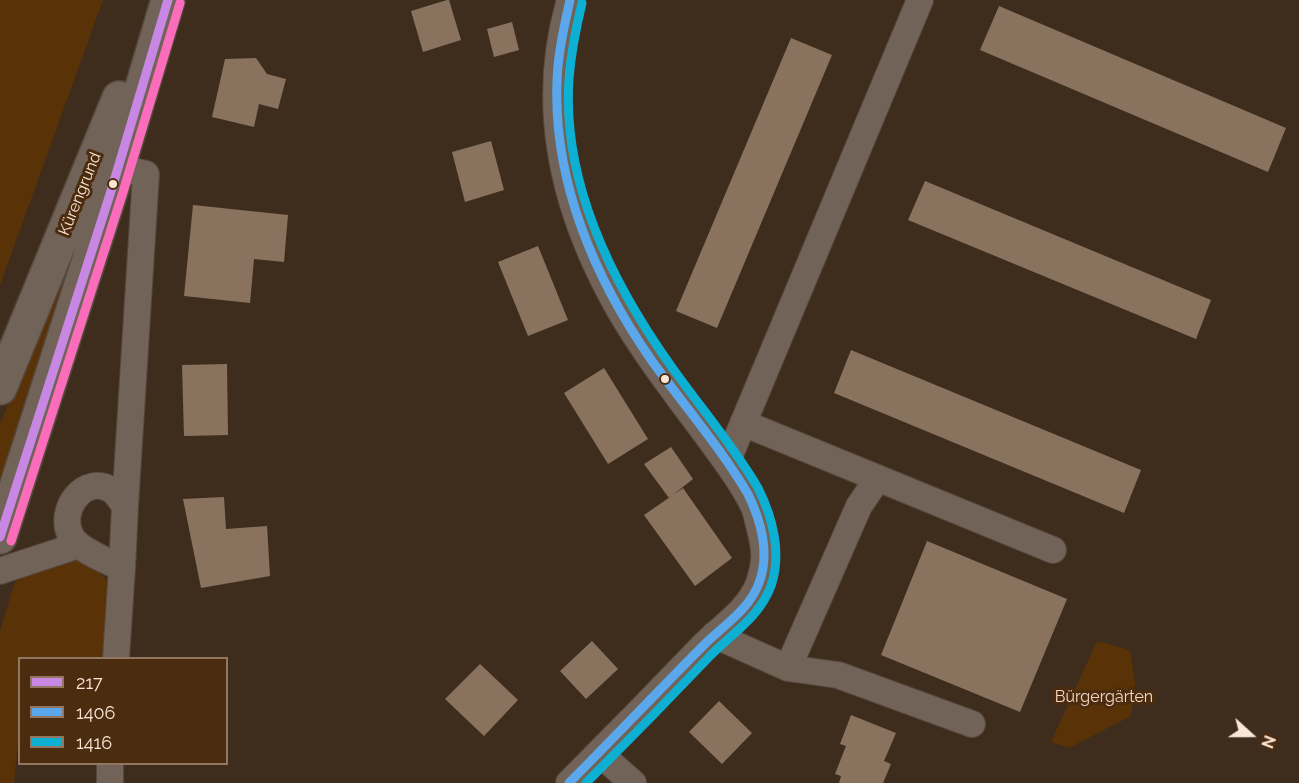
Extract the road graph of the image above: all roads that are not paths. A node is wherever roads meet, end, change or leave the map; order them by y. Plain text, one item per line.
1 (161, 0) edge
2 (168, 0) edge
3 (570, 0) edge
4 (920, 0) edge
5 (105, 165) junction
6 (0, 388) edge
7 (743, 423) junction
8 (727, 462) junction
9 (878, 478) junction
10 (125, 506) junction
11 (0, 537) edge
12 (79, 546) junction
13 (1053, 550) dead end
14 (122, 568) junction
15 (0, 571) edge
16 (714, 635) junction
17 (117, 657) edge
18 (788, 668) junction
19 (972, 724) dead end
20 (599, 753) junction
21 (110, 765) edge
22 (110, 783) edge
23 (569, 783) edge
24 (633, 783) edge

1 - 5 main road, Kürengrund
2 - 5 main road, Kürengrund
3 - 8 street
4 - 7 street
5 - 6 main road, Kürengrund
5 - 10 street
5 - 11 main road, Kürengrund
7 - 8 street
7 - 9 street
8 - 16 street
9 - 13 street
9 - 18 street
10 - 12 street
10 - 14 street
12 - 14 street
12 - 15 street
14 - 17 street
16 - 18 street
16 - 20 street
18 - 19 street
20 - 23 street
20 - 24 street
21 - 22 street

